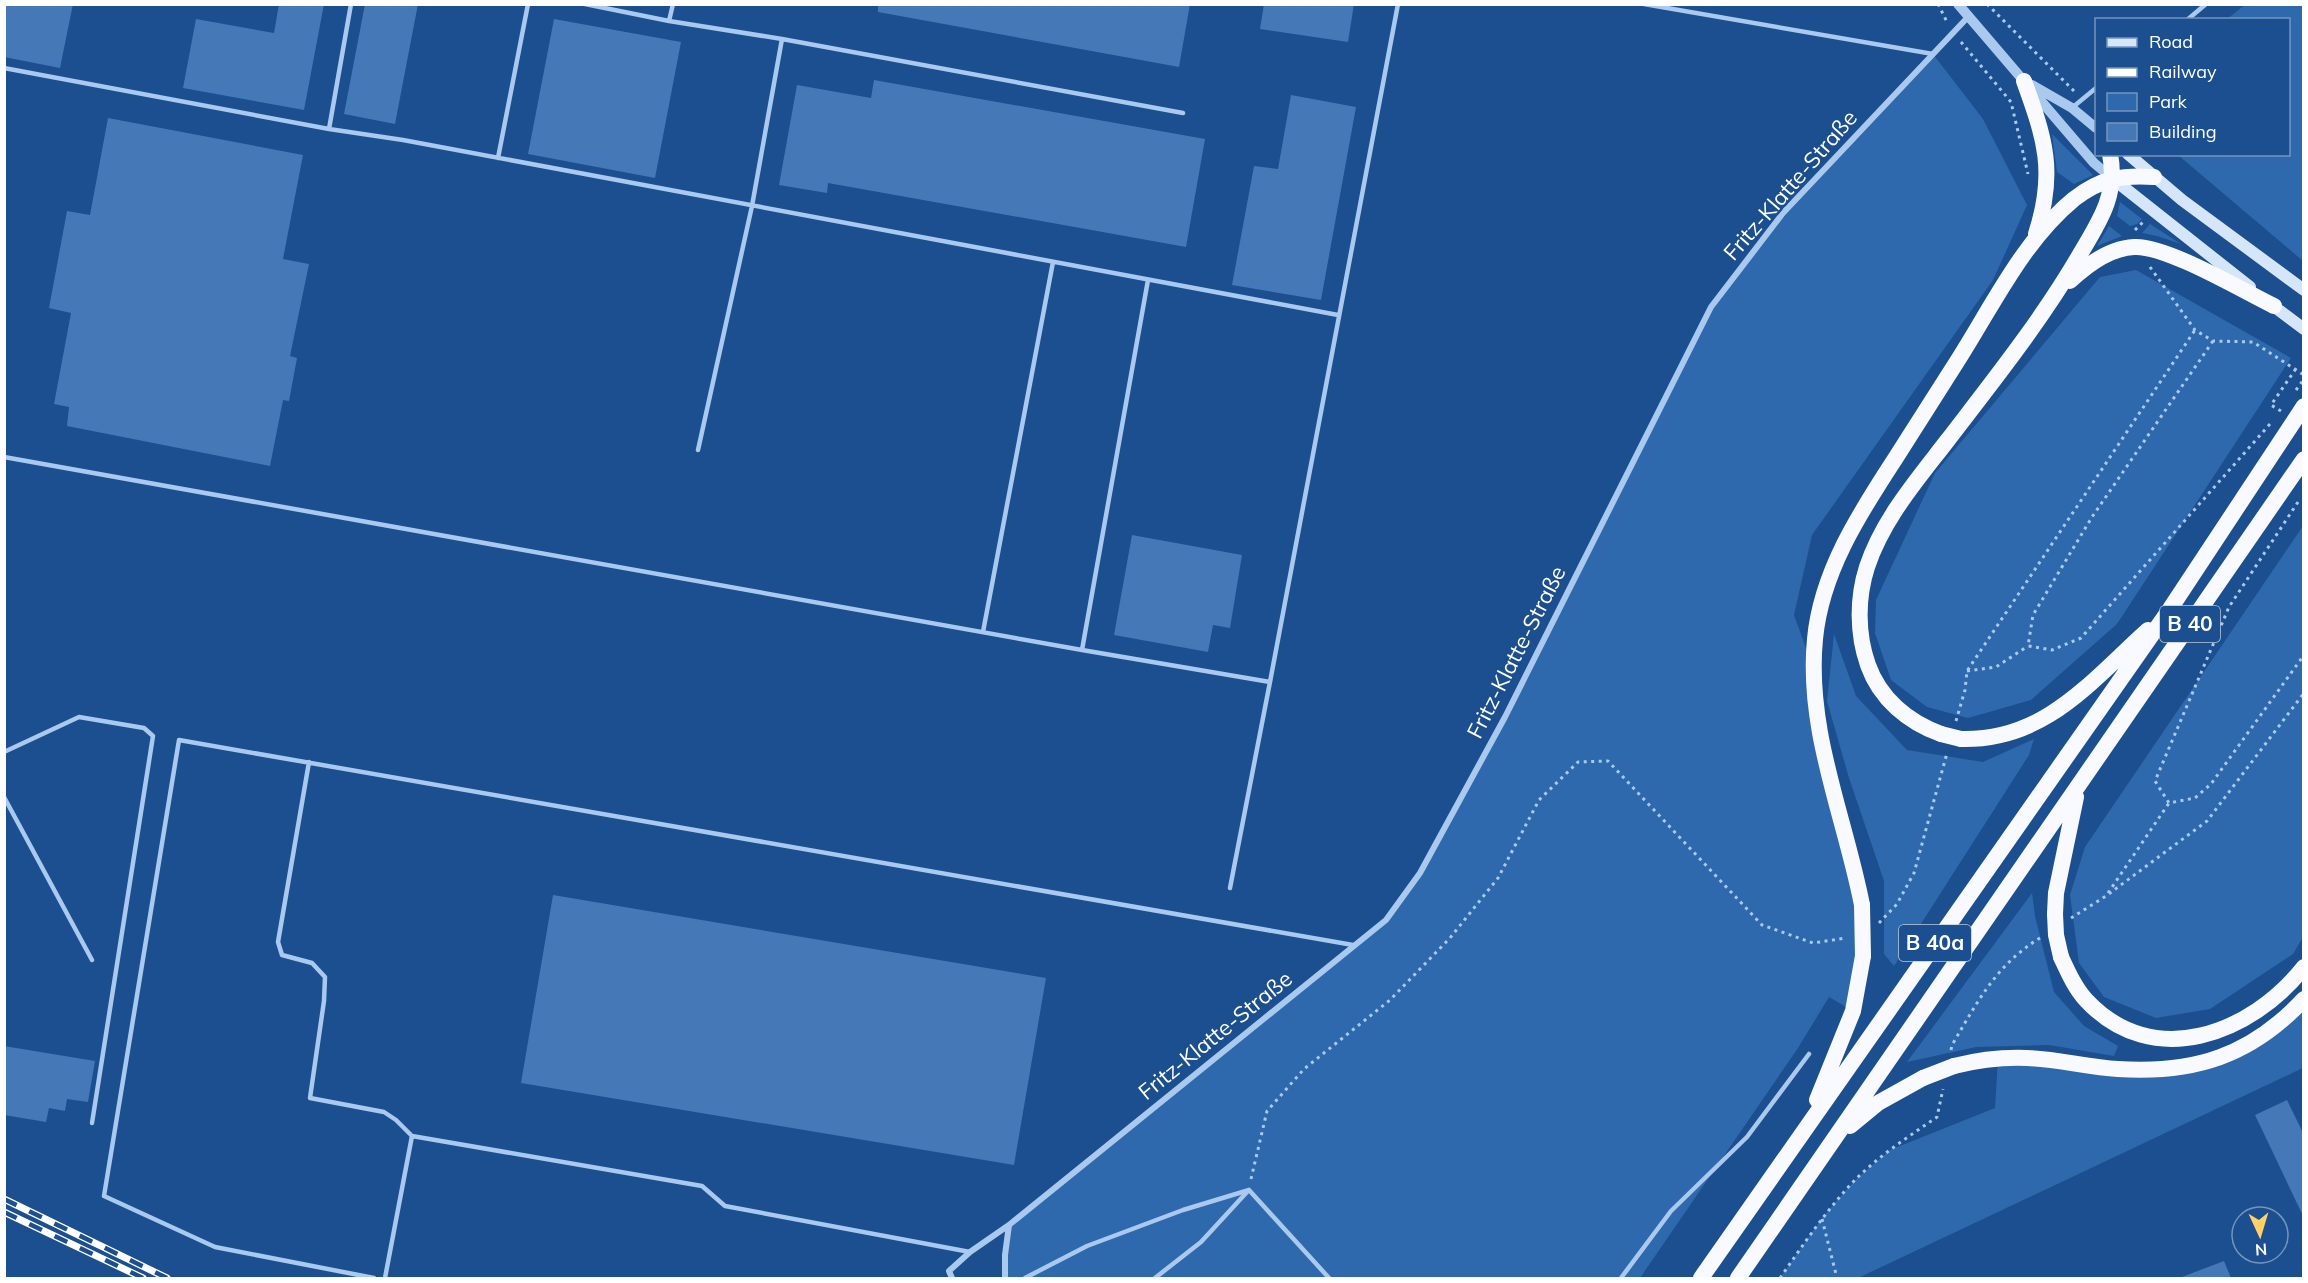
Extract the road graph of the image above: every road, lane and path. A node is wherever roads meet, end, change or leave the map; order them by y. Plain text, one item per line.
1 (351, 4) edge
2 (528, 4) edge
3 (585, 4) edge
4 (673, 4) edge
5 (1398, 4) edge
6 (1644, 4) edge
7 (1938, 4) edge
8 (1958, 4) edge
9 (1987, 4) edge
10 (2206, 4) edge
11 (1968, 17) junction
12 (2189, 18) edge
13 (669, 21) junction
14 (1953, 33) junction
15 (782, 39) junction
16 (1933, 54) junction
17 (4, 68) edge
18 (2024, 81) junction
19 (2095, 90) edge
20 (2083, 99) junction
21 (2072, 108) junction
22 (1183, 113) dead end
23 (2095, 126) edge
24 (329, 129) junction
25 (2110, 156) edge
26 (2130, 156) edge
27 (498, 158) junction
28 (2154, 177) junction
29 (2112, 178) junction
30 (2030, 182) dead end
31 (752, 206) junction
32 (2034, 240) junction
33 (1053, 262) junction
34 (2149, 265) dead end
35 (1148, 280) junction
36 (2304, 290) edge
37 (2056, 295) junction
38 (2274, 306) junction
39 (1338, 315) junction
40 (2304, 329) edge
41 (2195, 330) junction
42 (2213, 341) junction
43 (2295, 370) junction
44 (2304, 375) edge
45 (2304, 406) edge
46 (2286, 417) junction
47 (2271, 423) dead end
48 (698, 450) dead end
49 (4, 457) edge
50 (2304, 459) edge
51 (2304, 493) edge
52 (2170, 609) junction
53 (983, 632) junction
54 (2028, 646) junction
55 (1082, 650) junction
56 (2304, 655) edge
57 (1967, 671) junction
58 (1270, 682) junction
59 (2304, 693) edge
60 (1952, 736) junction
61 (4, 752) edge
62 (309, 762) junction
63 (2077, 789) junction
64 (4, 797) edge
65 (2169, 802) junction
66 (1230, 888) dead end
67 (2106, 896) junction
68 (2061, 918) junction
69 (1878, 924) dead end
70 (2048, 933) dead end
71 (1847, 938) dead end
72 (1353, 945) junction
73 (92, 960) dead end
74 (2304, 967) edge
75 (2304, 999) edge
76 (1809, 1054) dead end
77 (1952, 1060) junction
78 (1943, 1086) dead end
79 (92, 1123) dead end
80 (1805, 1128) junction
81 (412, 1136) junction
82 (1833, 1141) junction
83 (1249, 1190) junction
84 (1822, 1218) junction
85 (1009, 1225) junction
86 (970, 1252) junction
87 (374, 1278) edge
88 (385, 1278) edge
89 (952, 1278) edge
90 (1005, 1278) edge
91 (1025, 1278) edge
92 (1155, 1278) edge
93 (1329, 1278) edge
94 (1621, 1278) edge
95 (1701, 1278) edge
96 (1738, 1278) edge
97 (1780, 1278) edge
98 (1838, 1278) edge

1 - 24 lane
2 - 27 lane
3 - 13 lane
4 - 13 lane
5 - 39 lane
6 - 16 lane
7 - 14 path
8 - 11 street
9 - 20 path
10 - 12 lane
11 - 14 street, Fritz-Klatte-Straße
11 - 18 street
13 - 15 lane
14 - 16 street, Fritz-Klatte-Straße
14 - 30 path
15 - 22 lane
15 - 31 lane
16 - 72 street, Fritz-Klatte-Straße
17 - 24 lane
18 - 21 street
18 - 29 street
18 - 32 highway
19 - 20 lane
20 - 21 lane
21 - 23 street
24 - 27 lane
25 - 29 highway
26 - 28 main road
27 - 31 lane
28 - 29 highway
28 - 36 main road
29 - 32 highway
29 - 37 highway
29 - 38 main road
31 - 33 lane
31 - 48 lane
32 - 80 highway, bridge
33 - 35 lane
33 - 53 lane
34 - 41 path
35 - 39 lane
35 - 55 lane
37 - 38 highway
37 - 60 highway
38 - 40 main road
39 - 58 lane
41 - 42 path
41 - 57 path
42 - 43 path
42 - 54 path
43 - 44 path
43 - 46 path
45 - 46 highway, B 40
46 - 52 highway, B 40
47 - 54 path
49 - 53 lane
50 - 63 highway, B 40
51 - 65 path
52 - 60 highway
52 - 80 highway, B 40a
53 - 55 lane
54 - 57 path
55 - 58 lane
56 - 65 path
57 - 60 path
58 - 66 lane
59 - 67 path
60 - 69 path
61 - 79 lane
62 - 72 lane
62 - 81 lane
62 - 87 lane
63 - 68 highway
63 - 82 highway, B 40a
64 - 73 lane
65 - 67 path
67 - 68 path
68 - 74 highway, bridge
70 - 77 path
71 - 83 path
72 - 85 street, Fritz-Klatte-Straße
75 - 77 highway
76 - 94 lane
77 - 82 highway, bridge
78 - 84 path
80 - 95 highway, B 40a
81 - 86 lane
81 - 88 lane
82 - 96 highway, B 40a
83 - 91 lane
83 - 92 lane
83 - 93 lane
84 - 97 path
84 - 98 path
85 - 86 street, Fritz-Klatte-Straße
85 - 90 street
86 - 89 street, Fritz-Klatte-Straße

